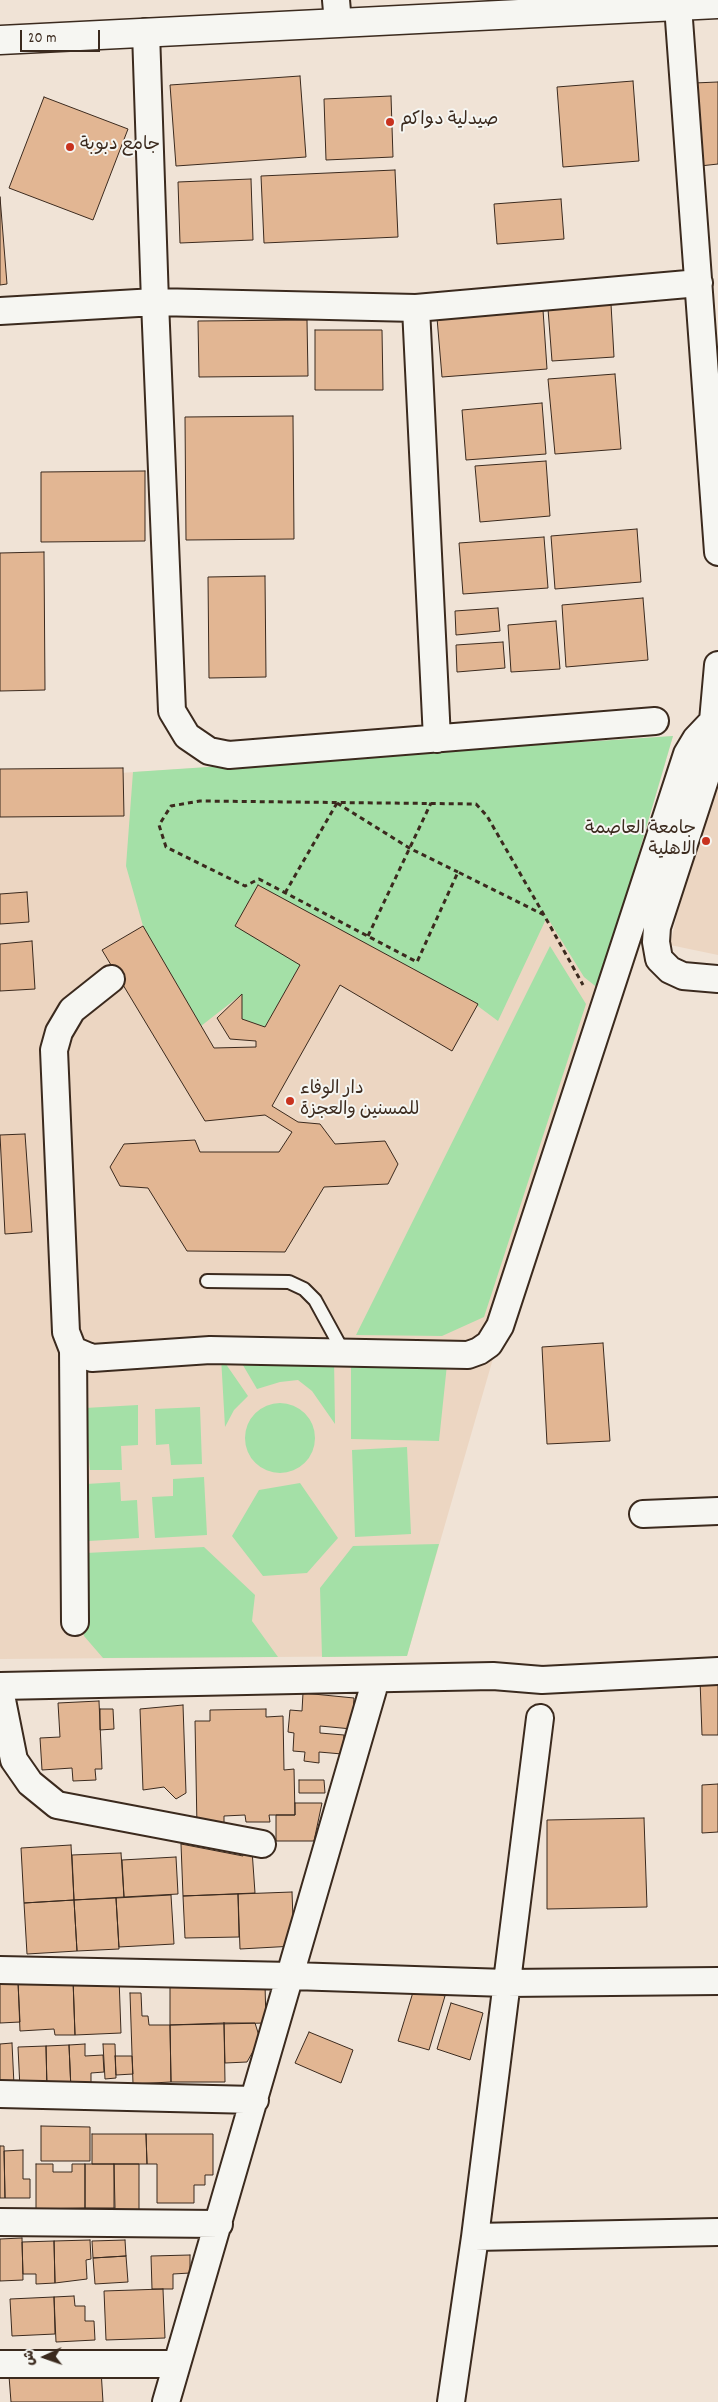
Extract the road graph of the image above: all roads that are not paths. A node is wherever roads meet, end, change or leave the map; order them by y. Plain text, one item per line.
1 (718, 4) edge
2 (678, 6) junction
3 (337, 11) edge
4 (146, 32) junction
5 (0, 40) edge
6 (699, 283) junction
7 (156, 302) junction
8 (416, 308) junction
9 (0, 311) edge
10 (718, 552) edge
11 (718, 665) edge
12 (655, 721) dead end
13 (713, 721) junction
14 (438, 739) junction
15 (714, 765) edge
16 (112, 979) dead end
17 (718, 979) edge
18 (207, 1280) dead end
19 (73, 1350) junction
20 (344, 1353) junction
21 (718, 1512) edge
22 (643, 1514) dead end
23 (74, 1622) dead end
24 (718, 1671) edge
25 (376, 1679) junction
26 (0, 1688) edge
27 (540, 1718) dead end
28 (262, 1844) dead end
29 (0, 1970) edge
30 (292, 1976) junction
31 (718, 1981) edge
32 (506, 1983) junction
33 (0, 2094) edge
34 (255, 2100) junction
35 (0, 2222) edge
36 (219, 2224) junction
37 (718, 2232) edge
38 (475, 2237) junction
39 (0, 2364) edge
40 (178, 2364) junction
41 (166, 2402) edge
42 (450, 2402) edge

1 - 2 street
2 - 3 street
2 - 6 street
3 - 4 street
4 - 5 street
4 - 7 street
6 - 8 street
6 - 10 street
7 - 8 street
7 - 9 street
7 - 14 street
8 - 14 street
11 - 13 street
12 - 14 street
13 - 15 street
13 - 20 street
15 - 17 street
16 - 19 street
18 - 20 lane
19 - 20 street
19 - 23 street
21 - 22 street
24 - 25 street
25 - 26 street
25 - 30 street
26 - 28 street
27 - 32 street
29 - 30 street
30 - 32 street
30 - 34 street
31 - 32 street
32 - 38 street
33 - 34 street
34 - 36 street
35 - 36 street
36 - 40 street
37 - 38 street
38 - 42 street
39 - 40 street
40 - 41 street

